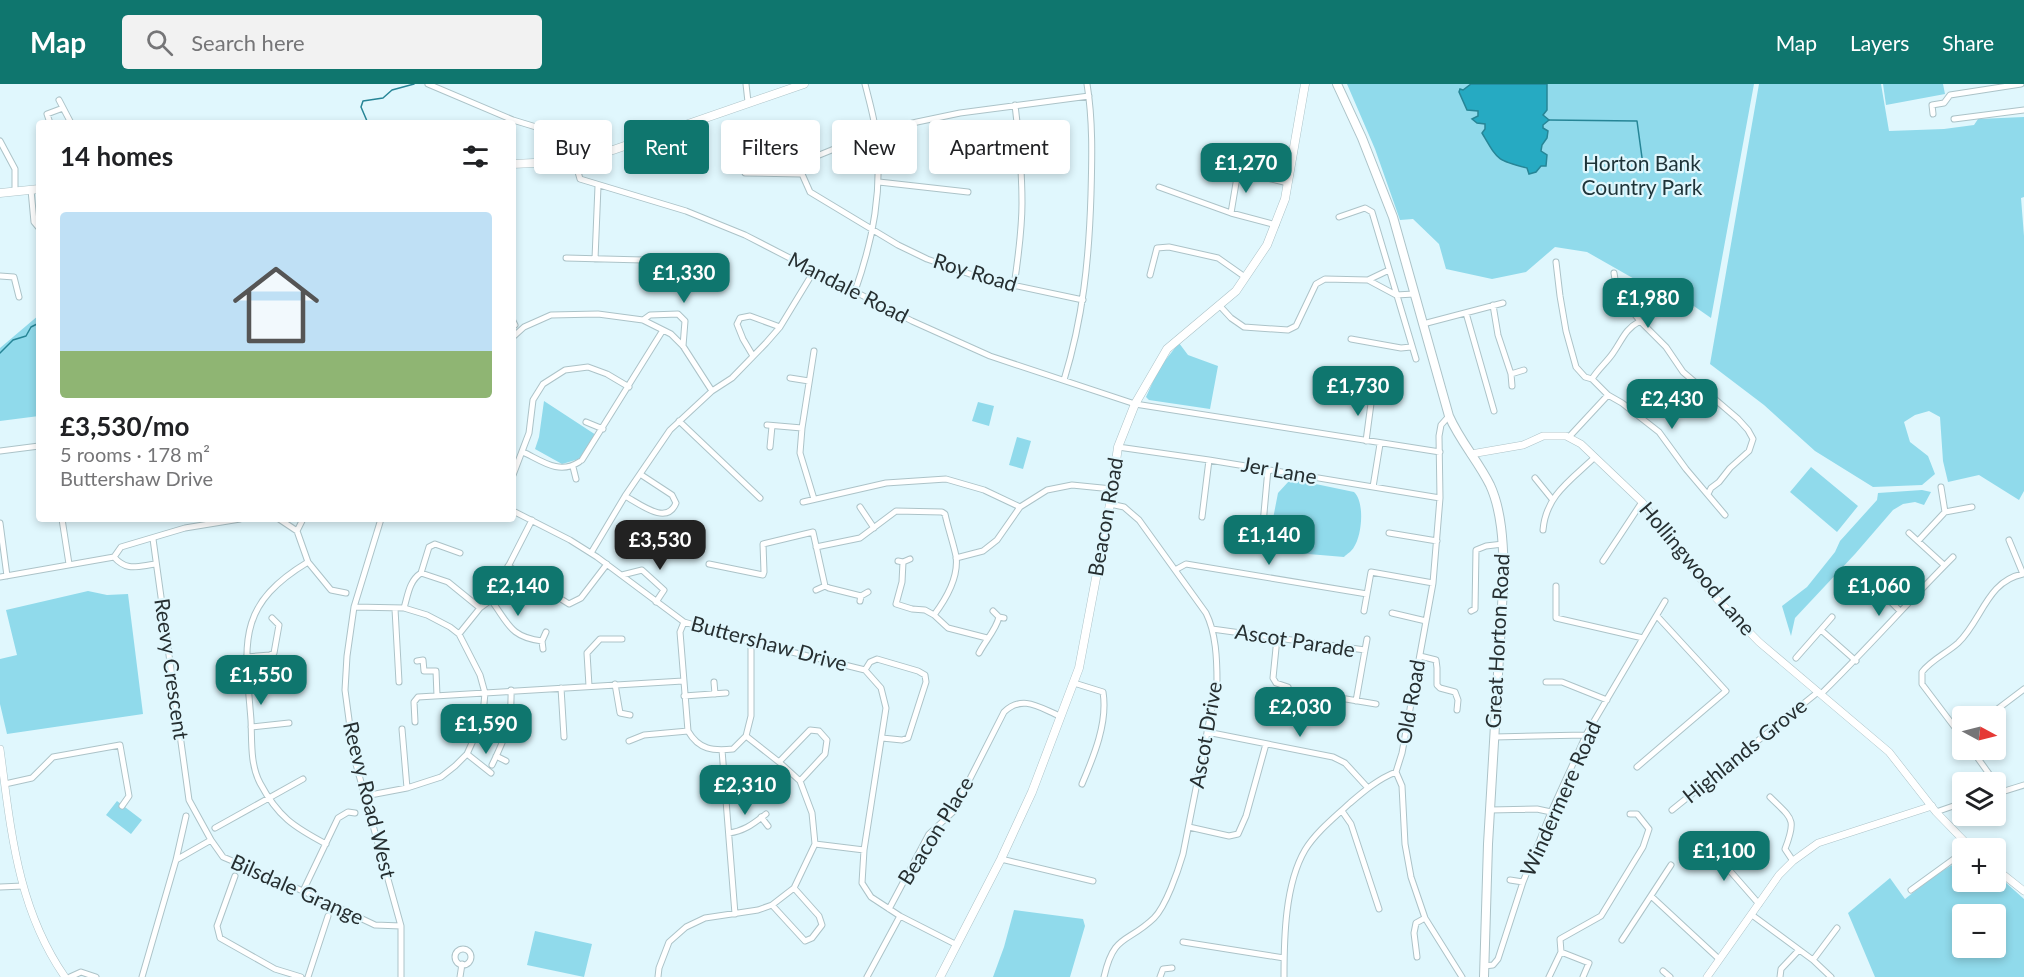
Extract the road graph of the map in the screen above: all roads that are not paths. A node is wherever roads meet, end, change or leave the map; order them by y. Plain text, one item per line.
1 (428, 84) edge
2 (746, 84) edge
3 (804, 84) edge
4 (865, 84) edge
5 (1087, 84) edge
6 (1305, 84) edge
7 (1337, 84) edge
8 (2021, 84) edge
9 (1089, 96) junction
10 (58, 100) dead end
11 (748, 102) junction
12 (1016, 105) junction
13 (63, 108) junction
14 (2024, 110) edge
15 (1933, 114) dead end
16 (1954, 119) dead end
17 (49, 120) edge
18 (69, 120) edge
19 (513, 120) edge
20 (873, 120) edge
21 (516, 121) edge
22 (917, 123) edge
23 (534, 126) edge
24 (0, 141) edge
25 (612, 150) edge
26 (534, 163) edge
27 (516, 164) edge
28 (579, 174) edge
29 (801, 174) edge
30 (879, 174) edge
31 (879, 182) junction
32 (1288, 183) junction
33 (598, 186) junction
34 (1159, 187) dead end
35 (35, 189) edge
36 (15, 191) junction
37 (968, 192) dead end
38 (0, 193) edge
39 (1231, 213) junction
40 (1339, 217) dead end
41 (36, 224) edge
42 (1276, 225) junction
43 (874, 229) junction
44 (566, 258) dead end
45 (594, 259) junction
46 (643, 260) dead end
47 (1556, 262) dead end
48 (1389, 270) junction
49 (814, 271) junction
50 (1614, 273) dead end
51 (1150, 275) dead end
52 (0, 276) edge
53 (1245, 277) junction
54 (1368, 280) junction
55 (1014, 286) junction
56 (855, 291) junction
57 (1414, 294) junction
58 (1396, 295) junction
59 (19, 297) dead end
60 (1083, 300) junction
61 (1503, 303) dead end
62 (1219, 305) junction
63 (1493, 305) junction
64 (1466, 313) junction
65 (644, 320) junction
66 (1640, 321) junction
67 (1423, 324) junction
68 (780, 327) junction
69 (663, 330) junction
70 (516, 334) edge
71 (1351, 339) dead end
72 (683, 346) junction
73 (1411, 347) junction
74 (814, 351) dead end
75 (753, 356) junction
76 (1416, 359) dead end
77 (1524, 370) dead end
78 (1511, 374) junction
79 (790, 378) dead end
80 (1592, 379) junction
81 (1064, 380) junction
82 (809, 381) junction
83 (1512, 386) dead end
84 (629, 387) junction
85 (712, 391) junction
86 (1608, 394) junction
87 (1372, 396) dead end
88 (1135, 404) junction
89 (1494, 411) dead end
90 (1449, 416) junction
91 (680, 421) junction
92 (586, 422) dead end
93 (802, 428) junction
94 (603, 429) junction
95 (1569, 437) junction
96 (1366, 441) junction
97 (1380, 444) junction
98 (36, 446) edge
99 (770, 447) dead end
100 (1118, 447) junction
101 (0, 450) edge
102 (523, 452) junction
103 (1440, 453) junction
104 (1471, 454) junction
105 (1594, 457) junction
106 (1209, 460) junction
107 (573, 466) junction
108 (516, 468) edge
109 (1268, 469) junction
110 (640, 474) junction
111 (1535, 478) dead end
112 (576, 479) dead end
113 (1372, 487) junction
114 (1941, 487) dead end
115 (1112, 489) junction
116 (1708, 494) junction
117 (625, 496) junction
118 (760, 498) dead end
119 (1440, 498) junction
120 (1552, 499) junction
121 (814, 500) junction
122 (802, 502) dead end
123 (1642, 502) junction
124 (1110, 504) junction
125 (860, 507) dead end
126 (1020, 507) junction
127 (1972, 507) dead end
128 (516, 512) edge
129 (1945, 512) junction
130 (1725, 515) dead end
131 (1202, 518) dead end
132 (532, 520) junction
133 (62, 522) edge
134 (209, 522) edge
135 (284, 522) edge
136 (302, 522) edge
137 (380, 522) edge
138 (0, 523) edge
139 (874, 528) junction
140 (1544, 530) dead end
141 (297, 531) junction
142 (1389, 533) dead end
143 (1909, 533) dead end
144 (1262, 535) dead end
145 (153, 539) junction
146 (2009, 540) dead end
147 (1437, 541) junction
148 (1918, 541) junction
149 (1503, 544) junction
150 (816, 547) junction
151 (460, 553) dead end
152 (591, 553) junction
153 (1953, 556) dead end
154 (114, 557) junction
155 (956, 558) junction
156 (910, 559) dead end
157 (1603, 561) dead end
158 (308, 562) junction
159 (69, 564) junction
160 (156, 564) junction
161 (607, 564) junction
162 (710, 564) dead end
163 (1944, 565) junction
164 (508, 566) junction
165 (1175, 570) junction
166 (421, 573) junction
167 (452, 575) dead end
168 (622, 575) junction
169 (2023, 575) edge
170 (7, 576) junction
171 (0, 577) edge
172 (1880, 577) dead end
173 (448, 582) junction
174 (1432, 582) junction
175 (1865, 584) dead end
176 (1874, 585) junction
177 (825, 586) junction
178 (1556, 586) dead end
179 (816, 590) dead end
180 (868, 592) dead end
181 (346, 593) dead end
182 (1367, 594) junction
183 (490, 600) junction
184 (1665, 601) dead end
185 (656, 602) junction
186 (354, 607) junction
187 (404, 608) junction
188 (480, 608) junction
189 (395, 609) junction
190 (1364, 610) dead end
191 (993, 611) dead end
192 (1471, 611) dead end
193 (1900, 611) junction
194 (1392, 613) dead end
195 (934, 615) junction
196 (1657, 616) junction
197 (1832, 617) dead end
198 (272, 618) dead end
199 (1426, 621) junction
200 (684, 622) junction
201 (1212, 629) junction
202 (1821, 630) junction
203 (546, 632) dead end
204 (459, 634) junction
205 (987, 638) junction
206 (1277, 638) junction
207 (1643, 638) junction
208 (622, 639) dead end
209 (1367, 639) dead end
210 (542, 640) junction
211 (751, 642) junction
212 (543, 649) dead end
213 (1365, 650) junction
214 (979, 653) dead end
215 (1420, 656) junction
216 (246, 657) junction
217 (1796, 658) dead end
218 (417, 661) dead end
219 (1856, 661) junction
220 (443, 665) dead end
221 (865, 670) junction
222 (436, 671) junction
223 (683, 681) junction
224 (399, 682) dead end
225 (714, 682) dead end
226 (1546, 682) dead end
227 (1074, 683) junction
228 (615, 684) junction
229 (590, 686) junction
230 (1288, 687) dead end
231 (561, 688) junction
232 (2024, 689) edge
233 (511, 690) junction
234 (485, 693) junction
235 (726, 693) dead end
236 (1820, 693) junction
237 (715, 694) junction
238 (1316, 694) dead end
239 (437, 696) junction
240 (684, 696) junction
241 (1607, 700) junction
242 (1356, 701) junction
243 (1376, 704) dead end
244 (2001, 706) edge
245 (1457, 710) dead end
246 (630, 715) dead end
247 (1060, 716) junction
248 (415, 722) dead end
249 (289, 723) dead end
250 (1952, 723) edge
251 (251, 727) junction
252 (402, 729) dead end
253 (688, 731) junction
254 (1208, 732) junction
255 (1586, 735) junction
256 (564, 736) dead end
257 (746, 736) junction
258 (1494, 736) junction
259 (882, 738) junction
260 (629, 741) dead end
261 (1266, 744) junction
262 (0, 749) edge
263 (722, 750) junction
264 (467, 754) junction
265 (496, 756) junction
266 (506, 761) dead end
267 (779, 762) junction
268 (1, 764) edge
269 (492, 765) dead end
270 (1637, 767) dead end
271 (1396, 772) junction
272 (491, 773) dead end
273 (303, 779) dead end
274 (800, 781) junction
275 (5, 784) junction
276 (1082, 784) dead end
277 (2024, 785) edge
278 (407, 788) junction
279 (1368, 788) junction
280 (2006, 791) edge
281 (365, 796) junction
282 (1770, 797) dead end
283 (268, 798) junction
284 (189, 800) joint
285 (1952, 805) edge
286 (122, 806) dead end
287 (1934, 809) junction
288 (1490, 810) junction
289 (1672, 810) dead end
290 (1342, 811) junction
291 (1551, 812) junction
292 (355, 813) dead end
293 (1630, 814) dead end
294 (186, 816) dead end
295 (768, 826) dead end
296 (1189, 826) junction
297 (215, 828) dead end
298 (729, 833) junction
299 (1961, 838) edge
300 (211, 840) junction
301 (1723, 842) dead end
302 (326, 844) junction
303 (815, 844) junction
304 (864, 850) junction
305 (1001, 859) junction
306 (176, 860) junction
307 (1952, 860) edge
308 (1793, 861) junction
309 (1671, 865) dead end
310 (235, 876) dead end
311 (2006, 877) edge
312 (1510, 880) dead end
313 (1093, 881) dead end
314 (1523, 882) junction
315 (23, 886) junction
316 (0, 887) edge
317 (794, 888) junction
318 (1911, 890) dead end
319 (303, 891) junction
320 (2024, 891) edge
321 (1651, 896) junction
322 (1759, 904) junction
323 (772, 905) junction
324 (889, 909) junction
325 (1379, 909) dead end
326 (735, 914) junction
327 (1752, 915) junction
328 (327, 916) dead end
329 (900, 916) junction
330 (1425, 918) junction
331 (401, 926) junction
332 (1837, 928) dead end
333 (1622, 940) dead end
334 (1183, 942) dead end
335 (957, 945) junction
336 (1798, 951) junction
337 (1561, 952) junction
338 (1417, 957) dead end
339 (1284, 958) junction
340 (1719, 959) junction
341 (1813, 960) junction
342 (462, 964) dead end
343 (1484, 966) junction
344 (1172, 968) dead end
345 (1154, 969) dead end
346 (1162, 969) junction
347 (1663, 971) dead end
348 (65, 977) edge
349 (70, 977) edge
350 (96, 977) edge
351 (142, 977) edge
352 (301, 977) edge
353 (308, 977) edge
354 (401, 977) edge
355 (460, 977) edge
356 (658, 977) edge
357 (867, 977) edge
358 (940, 977) edge
359 (1104, 977) edge
360 (1160, 977) edge
361 (1284, 977) edge
362 (1462, 977) edge
363 (1484, 977) edge
364 (1549, 977) edge
365 (1583, 977) edge
366 (1670, 977) edge
367 (1707, 977) edge
368 (1780, 977) edge
369 (1831, 977) edge

1 - 19 street
2 - 11 street
3 - 11 main road
4 - 20 street
5 - 9 street
6 - 32 main road, Beacon Road
7 - 57 main road, Great Horton Road
8 - 15 street
9 - 12 street
9 - 60 street
10 - 13 street
11 - 25 main road
12 - 22 street
12 - 55 street
13 - 17 street
13 - 18 street
14 - 16 street
21 - 23 street
24 - 36 street
26 - 27 main road
28 - 33 street, Mandale Road
29 - 43 street, Roy Road
30 - 31 street
31 - 37 street
31 - 43 street
32 - 39 street
32 - 42 main road, Beacon Road
33 - 45 street
33 - 49 street, Mandale Road
34 - 39 street
35 - 36 main road
35 - 41 street
36 - 38 main road
39 - 42 street
40 - 48 street
42 - 53 main road, Beacon Road
43 - 55 street, Roy Road
43 - 56 street
44 - 45 street
45 - 46 street
47 - 80 street
48 - 54 street
48 - 58 street
49 - 56 street, Mandale Road
49 - 68 street
50 - 66 street
51 - 53 street
52 - 59 street
53 - 62 main road, Beacon Road
54 - 58 street
54 - 62 street
55 - 60 street, Roy Road
56 - 81 street, Mandale Road
57 - 58 street
57 - 67 main road, Great Horton Road
58 - 73 street
60 - 81 street
61 - 63 street
62 - 88 main road, Beacon Road
63 - 64 street
63 - 78 street
64 - 67 street
64 - 89 street
65 - 69 street
65 - 70 street
65 - 72 street
66 - 80 street
66 - 116 street
67 - 90 main road, Great Horton Road
68 - 75 street
68 - 75 street
69 - 72 street
69 - 84 street
71 - 73 street
72 - 85 street
73 - 76 street
74 - 82 street
75 - 85 street
77 - 78 street
78 - 83 street
79 - 82 street
80 - 86 street
81 - 88 street, Mandale Road
82 - 93 street
84 - 94 street
84 - 102 street
85 - 91 street
86 - 95 street
86 - 116 street
87 - 96 street
88 - 96 street, Mandale Road
88 - 100 main road, Beacon Road
90 - 103 street, Old Road
90 - 104 main road, Great Horton Road
91 - 110 street
91 - 118 street
92 - 94 street
93 - 99 street
93 - 121 street
94 - 107 street
95 - 104 street
95 - 105 street, Hollingwood Lane
96 - 97 street, Mandale Road
97 - 103 street, Mandale Road
97 - 113 street
98 - 101 street
100 - 106 street, Jer Lane
100 - 115 main road, Beacon Road
102 - 107 street
102 - 108 street
103 - 119 street, Old Road
104 - 149 main road, Great Horton Road
105 - 120 street
105 - 123 street, Hollingwood Lane
106 - 109 street, Jer Lane
106 - 131 street
107 - 112 street
109 - 113 street, Jer Lane
109 - 144 street
110 - 117 street
110 - 117 street
111 - 120 street
113 - 119 street, Jer Lane
114 - 129 street
115 - 124 main road, Beacon Road
115 - 126 street
116 - 130 street
117 - 152 street
119 - 147 street, Old Road
120 - 140 street
121 - 122 street
121 - 126 street
123 - 157 street
123 - 236 street, Hollingwood Lane
124 - 165 street, Ascot Drive
124 - 227 main road, Beacon Road
125 - 139 street
126 - 155 street
127 - 129 street
128 - 132 street, Buttershaw Drive
129 - 148 street
132 - 152 street, Buttershaw Drive
132 - 164 street
133 - 159 street
134 - 145 street
135 - 141 street
136 - 141 street
137 - 186 street, Reevy Road West
138 - 170 street
139 - 150 street
139 - 155 street
141 - 158 street
142 - 147 street
143 - 148 street
145 - 154 street
145 - 160 street, Reevy Crescent
146 - 169 street
147 - 174 street, Old Road
148 - 163 street
149 - 192 street
149 - 258 main road, Great Horton Road
150 - 162 street
150 - 177 street
151 - 166 street
152 - 161 street, Buttershaw Drive
153 - 163 street, Highlands Grove
154 - 159 street
154 - 160 street
155 - 195 street
156 - 195 street
158 - 181 street
158 - 216 street
159 - 170 street
160 - 284 street, Reevy Crescent
161 - 164 street
161 - 168 street, Buttershaw Drive
163 - 193 street, Highlands Grove
164 - 183 street
165 - 182 street
165 - 201 street, Ascot Drive
166 - 173 street
166 - 187 street
167 - 173 street
168 - 185 street, Buttershaw Drive
168 - 185 street
169 - 250 street
170 - 171 street
172 - 176 street
173 - 188 street
174 - 182 street
174 - 199 street, Old Road
175 - 176 street
176 - 193 street
177 - 179 street
177 - 180 street
178 - 207 street
182 - 190 street
183 - 188 street
183 - 210 street
184 - 196 street, Windermere Road
185 - 200 street, Buttershaw Drive
186 - 189 street
186 - 281 street, Reevy Road West
187 - 189 street
187 - 204 street
188 - 204 street
189 - 224 street
191 - 205 street
193 - 219 street, Highlands Grove
194 - 199 street
195 - 205 street
196 - 207 street, Windermere Road
196 - 270 street
197 - 202 street
198 - 216 street
199 - 215 street, Old Road
200 - 211 street, Buttershaw Drive
200 - 223 street
201 - 206 street, Ascot Parade
201 - 254 street, Ascot Drive
202 - 217 street
202 - 219 street
203 - 210 street
204 - 234 street
205 - 214 street
206 - 213 street, Ascot Parade
206 - 230 street
207 - 241 street, Windermere Road
208 - 229 street
209 - 213 street
210 - 212 street
211 - 221 street, Buttershaw Drive
211 - 257 street
213 - 242 street, Ascot Parade
215 - 245 street
215 - 271 street, Old Road
216 - 251 street
218 - 222 street
219 - 236 street, Highlands Grove
220 - 222 street
221 - 259 street, Buttershaw Drive
221 - 259 street
222 - 239 street
223 - 228 street
223 - 240 street
225 - 237 street
226 - 241 street
227 - 247 main road, Beacon Road
227 - 276 street
228 - 229 street
228 - 246 street
229 - 231 street
231 - 233 street
231 - 256 street
232 - 244 street
233 - 234 street
233 - 265 street
234 - 239 street
234 - 264 street
235 - 237 street
236 - 287 street, Hollingwood Lane
236 - 289 street, Highlands Grove
237 - 240 street
238 - 242 street
239 - 248 street
240 - 253 street
241 - 255 street, Windermere Road
242 - 243 street
247 - 305 main road, Beacon Road
247 - 324 street, Beacon Place
249 - 251 street
251 - 283 street
252 - 278 street
253 - 260 street
253 - 263 street
254 - 261 street
254 - 296 street, Ascot Drive
255 - 258 street
255 - 291 street, Windermere Road
257 - 263 street
257 - 267 street
258 - 288 main road, Great Horton Road
259 - 304 street, Buttershaw Drive
261 - 279 street
261 - 296 street
262 - 268 street
263 - 298 street
264 - 272 street
264 - 278 street
265 - 266 street
265 - 269 street
267 - 274 street
267 - 274 street
268 - 275 street
271 - 279 street
271 - 330 street, Old Road
273 - 283 street
274 - 303 street
275 - 286 street
275 - 315 street
277 - 280 street
278 - 281 street
279 - 290 street
281 - 331 street, Reevy Road West
282 - 308 street
283 - 297 street
283 - 302 street
284 - 300 street, Bilsdale Grange
285 - 287 street
287 - 299 street, Hollingwood Lane
287 - 308 street
288 - 291 street
288 - 343 main road, Great Horton Road
290 - 325 street
290 - 339 street
291 - 314 street, Windermere Road
292 - 302 street
293 - 337 street
294 - 306 street
295 - 298 street
296 - 359 street, Ascot Drive
298 - 326 street
300 - 306 street
300 - 319 street, Bilsdale Grange
301 - 322 street
302 - 319 street
303 - 304 street
303 - 317 street
304 - 324 street, Buttershaw Drive
305 - 313 street
305 - 335 main road, Beacon Road
306 - 351 street
307 - 318 street
308 - 322 street
309 - 321 street
310 - 352 street
311 - 320 street
312 - 314 street
314 - 343 street, Windermere Road
315 - 316 street
315 - 348 street
317 - 323 street
317 - 323 street
319 - 331 street, Bilsdale Grange
321 - 333 street
321 - 340 street
322 - 327 street
323 - 326 street
324 - 329 street, Buttershaw Drive
326 - 356 street
327 - 336 street
327 - 340 street
328 - 353 street
329 - 335 street, Buttershaw Drive
329 - 357 street
330 - 338 street
330 - 362 street, Old Road
331 - 354 street, Reevy Road West
332 - 341 street
334 - 339 street
335 - 358 main road, Beacon Road
336 - 341 street
336 - 368 street
337 - 364 street
337 - 365 street
339 - 361 street
340 - 367 street
341 - 369 street
342 - 355 street
343 - 363 main road, Great Horton Road
344 - 346 street
345 - 346 street
346 - 360 street
347 - 366 street
349 - 350 street

